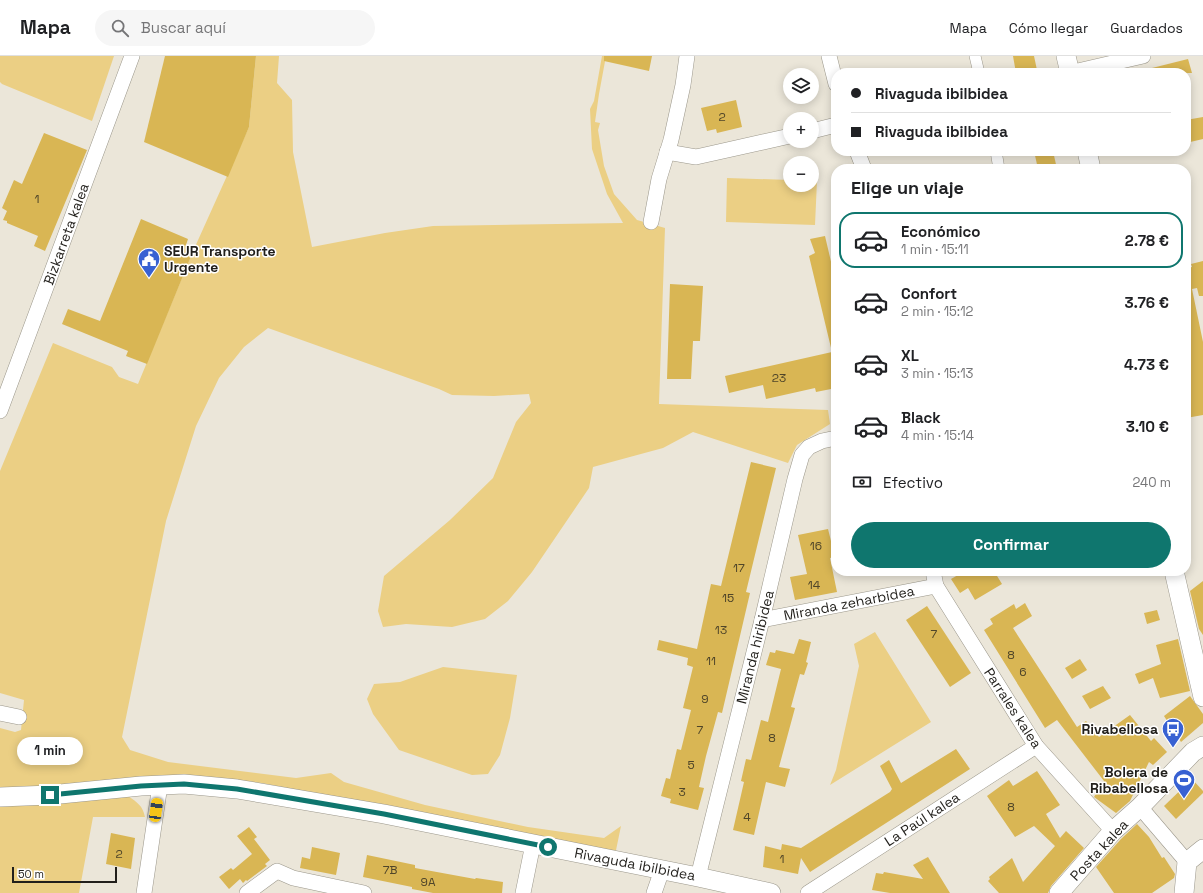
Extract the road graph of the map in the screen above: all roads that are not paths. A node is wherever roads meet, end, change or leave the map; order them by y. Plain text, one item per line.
1 (132, 56) edge
2 (687, 56) edge
3 (829, 56) edge
4 (975, 56) edge
5 (1066, 56) edge
6 (1143, 56) edge
7 (832, 68) edge
8 (978, 68) edge
9 (1068, 68) edge
10 (1091, 68) edge
11 (831, 126) edge
12 (819, 129) edge
13 (783, 138) edge
14 (667, 152) junction
15 (651, 222) dead end
16 (0, 411) edge
17 (831, 440) edge
18 (934, 576) edge
19 (1175, 576) edge
20 (936, 586) junction
21 (762, 620) junction
22 (1203, 697) edge
23 (0, 712) edge
24 (19, 717) dead end
25 (1036, 746) junction
26 (1203, 746) edge
27 (160, 785) junction
28 (0, 797) edge
29 (1140, 807) junction
30 (1113, 831) junction
31 (533, 844) junction
32 (1203, 849) edge
33 (1187, 862) junction
34 (662, 870) junction
35 (698, 877) junction
36 (144, 893) edge
37 (247, 893) edge
38 (364, 893) edge
39 (523, 893) edge
40 (654, 893) edge
41 (771, 893) edge
42 (808, 893) edge
43 (1059, 893) edge
44 (1184, 893) edge

1 - 16 street, Bizkarreta kalea
2 - 14 street
3 - 7 street
4 - 8 street
5 - 9 street
6 - 10 street
11 - 12 street
13 - 14 street
14 - 15 street
17 - 21 street, Miranda hiribidea
18 - 20 street, Parrales kalea
19 - 22 street
20 - 21 street, Miranda zeharbidea
20 - 25 street, Parrales kalea
21 - 35 street, Miranda hiribidea
23 - 24 street
25 - 30 street, Parrales kalea
25 - 42 street, La Paúl kalea
26 - 29 street, Posta kalea
27 - 28 street, Rivaguda ibilbidea
27 - 31 street, Rivaguda ibilbidea
27 - 36 street
29 - 30 street, Posta kalea
29 - 33 street
30 - 43 street, Posta kalea
31 - 34 street, Rivaguda ibilbidea
31 - 39 street
32 - 33 street
33 - 44 street
34 - 35 street, Rivaguda ibilbidea
34 - 40 street
35 - 41 street, Rivaguda ibilbidea
37 - 38 street

